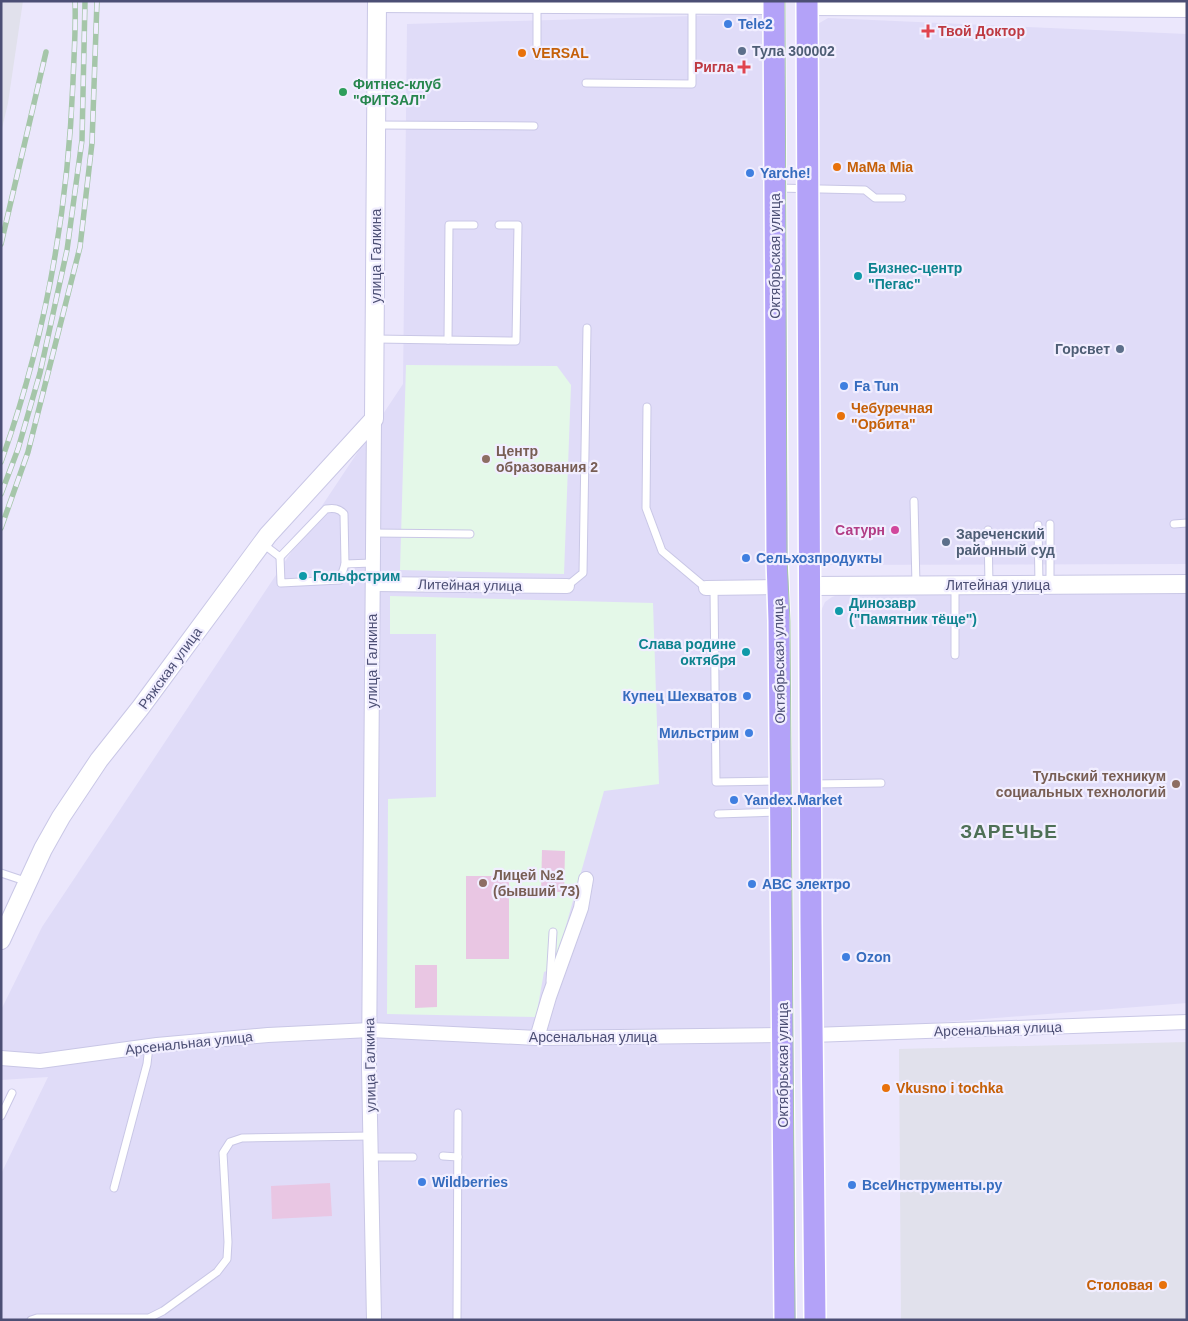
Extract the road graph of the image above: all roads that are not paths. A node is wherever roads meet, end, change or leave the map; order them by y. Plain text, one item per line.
1 (375, 2) edge
2 (590, 3) edge
3 (774, 3) edge
4 (807, 3) edge
5 (537, 4) junction
6 (692, 4) junction
7 (1187, 8) edge
8 (537, 56) dead end
9 (586, 83) dead end
10 (376, 124) junction
11 (534, 126) dead end
12 (774, 188) junction
13 (809, 189) junction
14 (902, 198) dead end
15 (499, 225) dead end
16 (474, 226) dead end
17 (587, 328) dead end
18 (375, 339) junction
19 (448, 340) junction
20 (648, 407) dead end
21 (374, 419) junction
22 (914, 501) dead end
23 (1187, 523) edge
24 (1050, 524) dead end
25 (1174, 524) dead end
26 (1038, 525) dead end
27 (988, 530) dead end
28 (373, 533) junction
29 (470, 534) dead end
30 (262, 542) junction
31 (280, 557) junction
32 (372, 563) junction
33 (345, 564) junction
34 (373, 584) junction
35 (1187, 584) edge
36 (955, 585) junction
37 (989, 585) junction
38 (1045, 585) junction
39 (567, 586) joint
40 (778, 586) junction
41 (810, 586) junction
42 (916, 586) junction
43 (710, 588) junction
44 (955, 655) dead end
45 (780, 781) junction
46 (881, 783) dead end
47 (811, 784) junction
48 (780, 812) junction
49 (718, 814) dead end
50 (2, 874) edge
51 (586, 879) dead end
52 (28, 882) junction
53 (553, 932) dead end
54 (1, 940) edge
55 (549, 997) junction
56 (1187, 1022) edge
57 (370, 1030) junction
58 (783, 1035) junction
59 (812, 1035) junction
60 (538, 1038) junction
61 (149, 1046) junction
62 (1, 1058) edge
63 (12, 1093) dead end
64 (458, 1113) dead end
65 (1, 1116) edge
66 (371, 1136) junction
67 (442, 1156) dead end
68 (372, 1157) junction
69 (413, 1157) dead end
70 (458, 1157) junction
71 (114, 1188) dead end
72 (150, 1319) edge
73 (31, 1320) edge
74 (374, 1320) edge
75 (457, 1320) edge
76 (786, 1320) edge
77 (815, 1320) edge

1 - 5 street
1 - 10 street, улица Галкина
2 - 5 street
2 - 6 street
3 - 4 main road
3 - 6 street
3 - 12 main road, Октябрьская улица
4 - 7 street
4 - 13 main road, Октябрьская улица
5 - 8 lane
6 - 9 lane
10 - 11 lane
10 - 18 street, улица Галкина
12 - 13 lane
12 - 40 main road, Октябрьская улица
13 - 14 lane
13 - 41 main road, Октябрьская улица
15 - 19 lane
16 - 19 lane
17 - 39 lane
18 - 19 lane
18 - 21 street, улица Галкина
20 - 43 lane
21 - 28 street, улица Галкина
21 - 30 street, Ряжская улица
22 - 42 lane
23 - 25 lane
24 - 38 lane
26 - 38 lane
27 - 37 lane
28 - 29 lane
28 - 32 street, улица Галкина
30 - 31 lane
30 - 52 street, Ряжская улица
31 - 33 lane
31 - 33 lane
32 - 33 lane
32 - 34 street, улица Галкина
34 - 39 street, Литейная улица
34 - 57 street, улица Галкина
35 - 38 street, Литейная улица
36 - 37 street, Литейная улица
36 - 42 street, Литейная улица
36 - 44 lane
37 - 38 street, Литейная улица
40 - 41 main road
40 - 43 street
40 - 45 main road, Октябрьская улица
41 - 42 street, Литейная улица
41 - 47 main road, Октябрьская улица
43 - 45 lane
45 - 48 main road, Октябрьская улица
46 - 47 lane
47 - 59 main road, Октябрьская улица
48 - 49 lane
48 - 58 main road, Октябрьская улица
50 - 52 lane
51 - 55 street
52 - 54 street, Ряжская улица
53 - 55 lane
55 - 60 street
56 - 59 street, Арсенальная улица
57 - 60 street, Арсенальная улица
57 - 61 street, Арсенальная улица
57 - 66 street, улица Галкина
58 - 59 main road, Арсенальная улица
58 - 60 street, Арсенальная улица
58 - 76 main road, Октябрьская улица
59 - 77 main road, Октябрьская улица
61 - 62 street, Арсенальная улица
61 - 71 lane
63 - 65 lane
64 - 70 lane
66 - 68 street, улица Галкина
66 - 72 lane
67 - 70 lane
68 - 69 lane
68 - 74 street, улица Галкина
70 - 75 lane
72 - 73 lane

